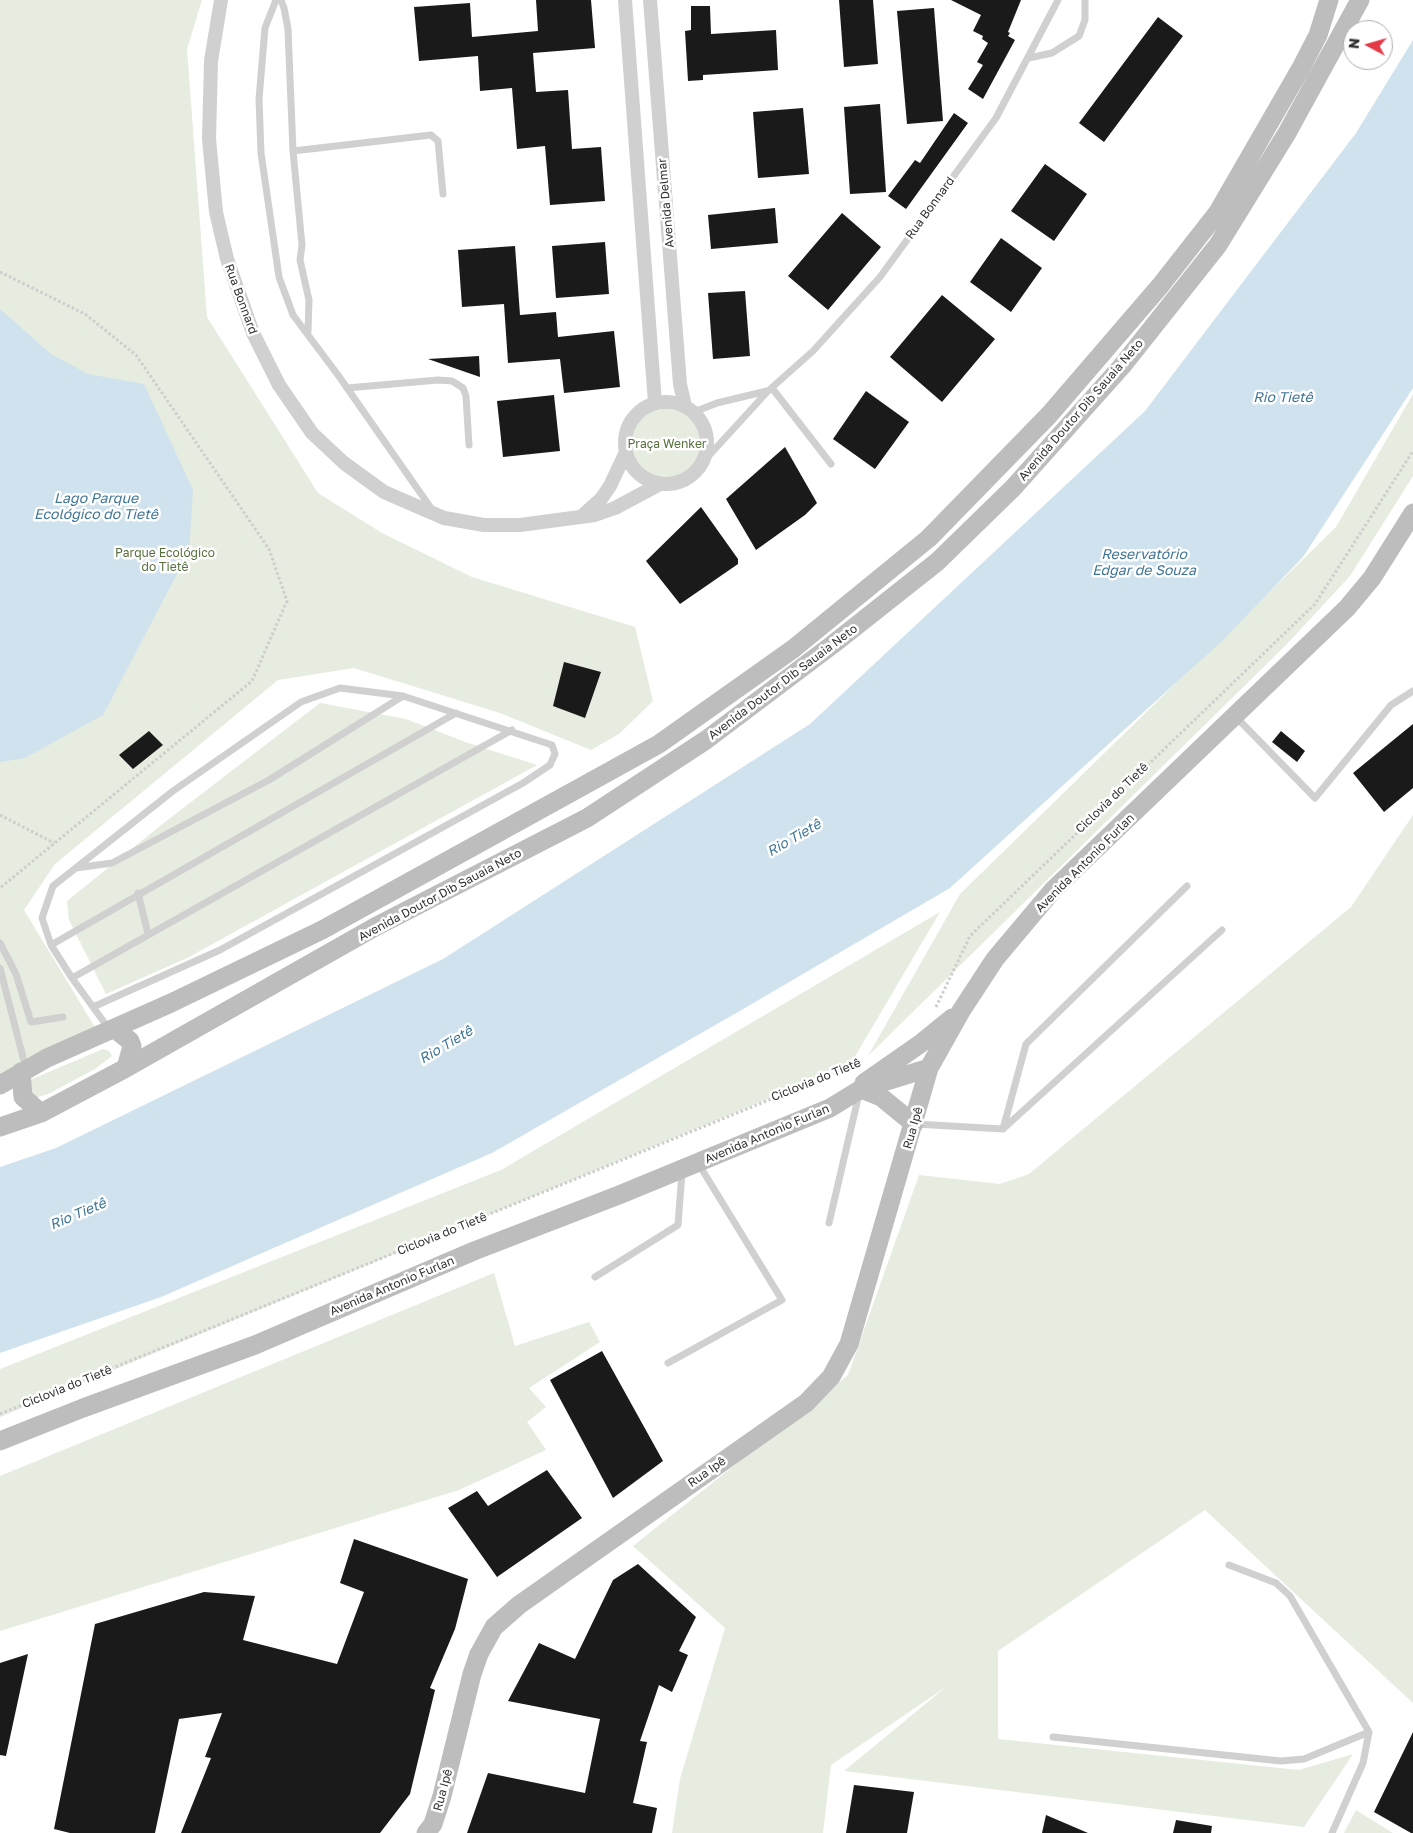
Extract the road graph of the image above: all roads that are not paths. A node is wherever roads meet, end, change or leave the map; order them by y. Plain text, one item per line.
1 (222, 0) edge
2 (276, 0) edge
3 (281, 0) edge
4 (624, 0) edge
5 (650, 0) edge
6 (1058, 0) edge
7 (1085, 0) edge
8 (1329, 0) edge
9 (1360, 0) edge
10 (1029, 58) junction
11 (293, 151) junction
12 (443, 194) dead end
13 (308, 332) junction
14 (347, 388) junction
15 (770, 390) junction
16 (655, 403) junction
17 (690, 409) junction
18 (469, 445) dead end
19 (626, 452) junction
20 (704, 461) junction
21 (830, 464) dead end
22 (660, 484) junction
23 (1413, 513) edge
24 (437, 515) junction
25 (580, 518) junction
26 (1413, 691) edge
27 (403, 696) junction
28 (456, 713) junction
29 (1235, 716) junction
30 (512, 730) junction
31 (76, 868) junction
32 (1188, 886) dead end
33 (138, 894) junction
34 (1222, 930) dead end
35 (148, 934) junction
36 (0, 943) edge
37 (51, 945) junction
38 (0, 968) edge
39 (72, 978) junction
40 (93, 1007) junction
41 (961, 1011) junction
42 (63, 1017) dead end
43 (112, 1030) junction
44 (126, 1068) junction
45 (929, 1068) junction
46 (23, 1071) junction
47 (0, 1085) edge
48 (861, 1089) junction
49 (830, 1108) junction
50 (41, 1113) junction
51 (914, 1124) junction
52 (0, 1127) edge
53 (1003, 1129) junction
54 (690, 1166) junction
55 (829, 1223) dead end
56 (596, 1277) dead end
57 (668, 1363) dead end
58 (0, 1441) edge
59 (1229, 1565) dead end
60 (1369, 1732) junction
61 (1053, 1737) dead end
62 (426, 1833) edge
63 (1332, 1833) edge

1 - 24 street, Rua Bonnard
2 - 13 lane
3 - 11 lane
4 - 16 street, Avenida Delmar
5 - 17 street, Avenida Delmar
6 - 10 lane, Rua Bonnard
7 - 10 lane
8 - 43 main road, Avenida Doutor Dib Sauaia Neto
9 - 44 main road, Avenida Doutor Dib Sauaia Neto
10 - 15 lane, Rua Bonnard
11 - 12 lane
11 - 13 lane
13 - 14 lane
14 - 18 lane
14 - 24 lane
15 - 17 lane, Rua Bonnard
15 - 20 lane, Rua Bonnard
15 - 21 lane
16 - 17 street
16 - 19 street
17 - 20 street
19 - 22 street
19 - 25 street
20 - 22 street
22 - 25 street, Rua Bonnard
23 - 29 main road, Avenida Antonio Furlan
24 - 25 street, Rua Bonnard
26 - 29 lane
27 - 28 lane
27 - 31 lane
27 - 31 lane
28 - 30 lane
28 - 33 lane
29 - 41 main road, Avenida Antonio Furlan
30 - 35 lane
30 - 40 lane
31 - 37 lane
32 - 53 lane
33 - 35 lane
33 - 37 lane
34 - 53 lane
35 - 39 lane
36 - 42 lane
37 - 39 lane
38 - 46 lane
39 - 40 lane
40 - 43 lane
41 - 45 main road, Avenida Antonio Furlan
41 - 49 main road
43 - 44 main road
43 - 46 main road, Avenida Doutor Dib Sauaia Neto
44 - 50 main road, Avenida Doutor Dib Sauaia Neto
45 - 48 main road, Avenida Antonio Furlan
45 - 51 main road, Rua Ipê
46 - 47 main road, Avenida Doutor Dib Sauaia Neto
46 - 50 main road
48 - 49 main road, Avenida Antonio Furlan
48 - 51 main road
48 - 55 lane
49 - 54 main road, Avenida Antonio Furlan
50 - 52 main road, Avenida Doutor Dib Sauaia Neto
51 - 53 lane
51 - 62 main road, Rua Ipê
54 - 56 lane
54 - 57 lane
54 - 58 main road, Avenida Antonio Furlan
59 - 60 lane
60 - 61 lane
60 - 63 lane

